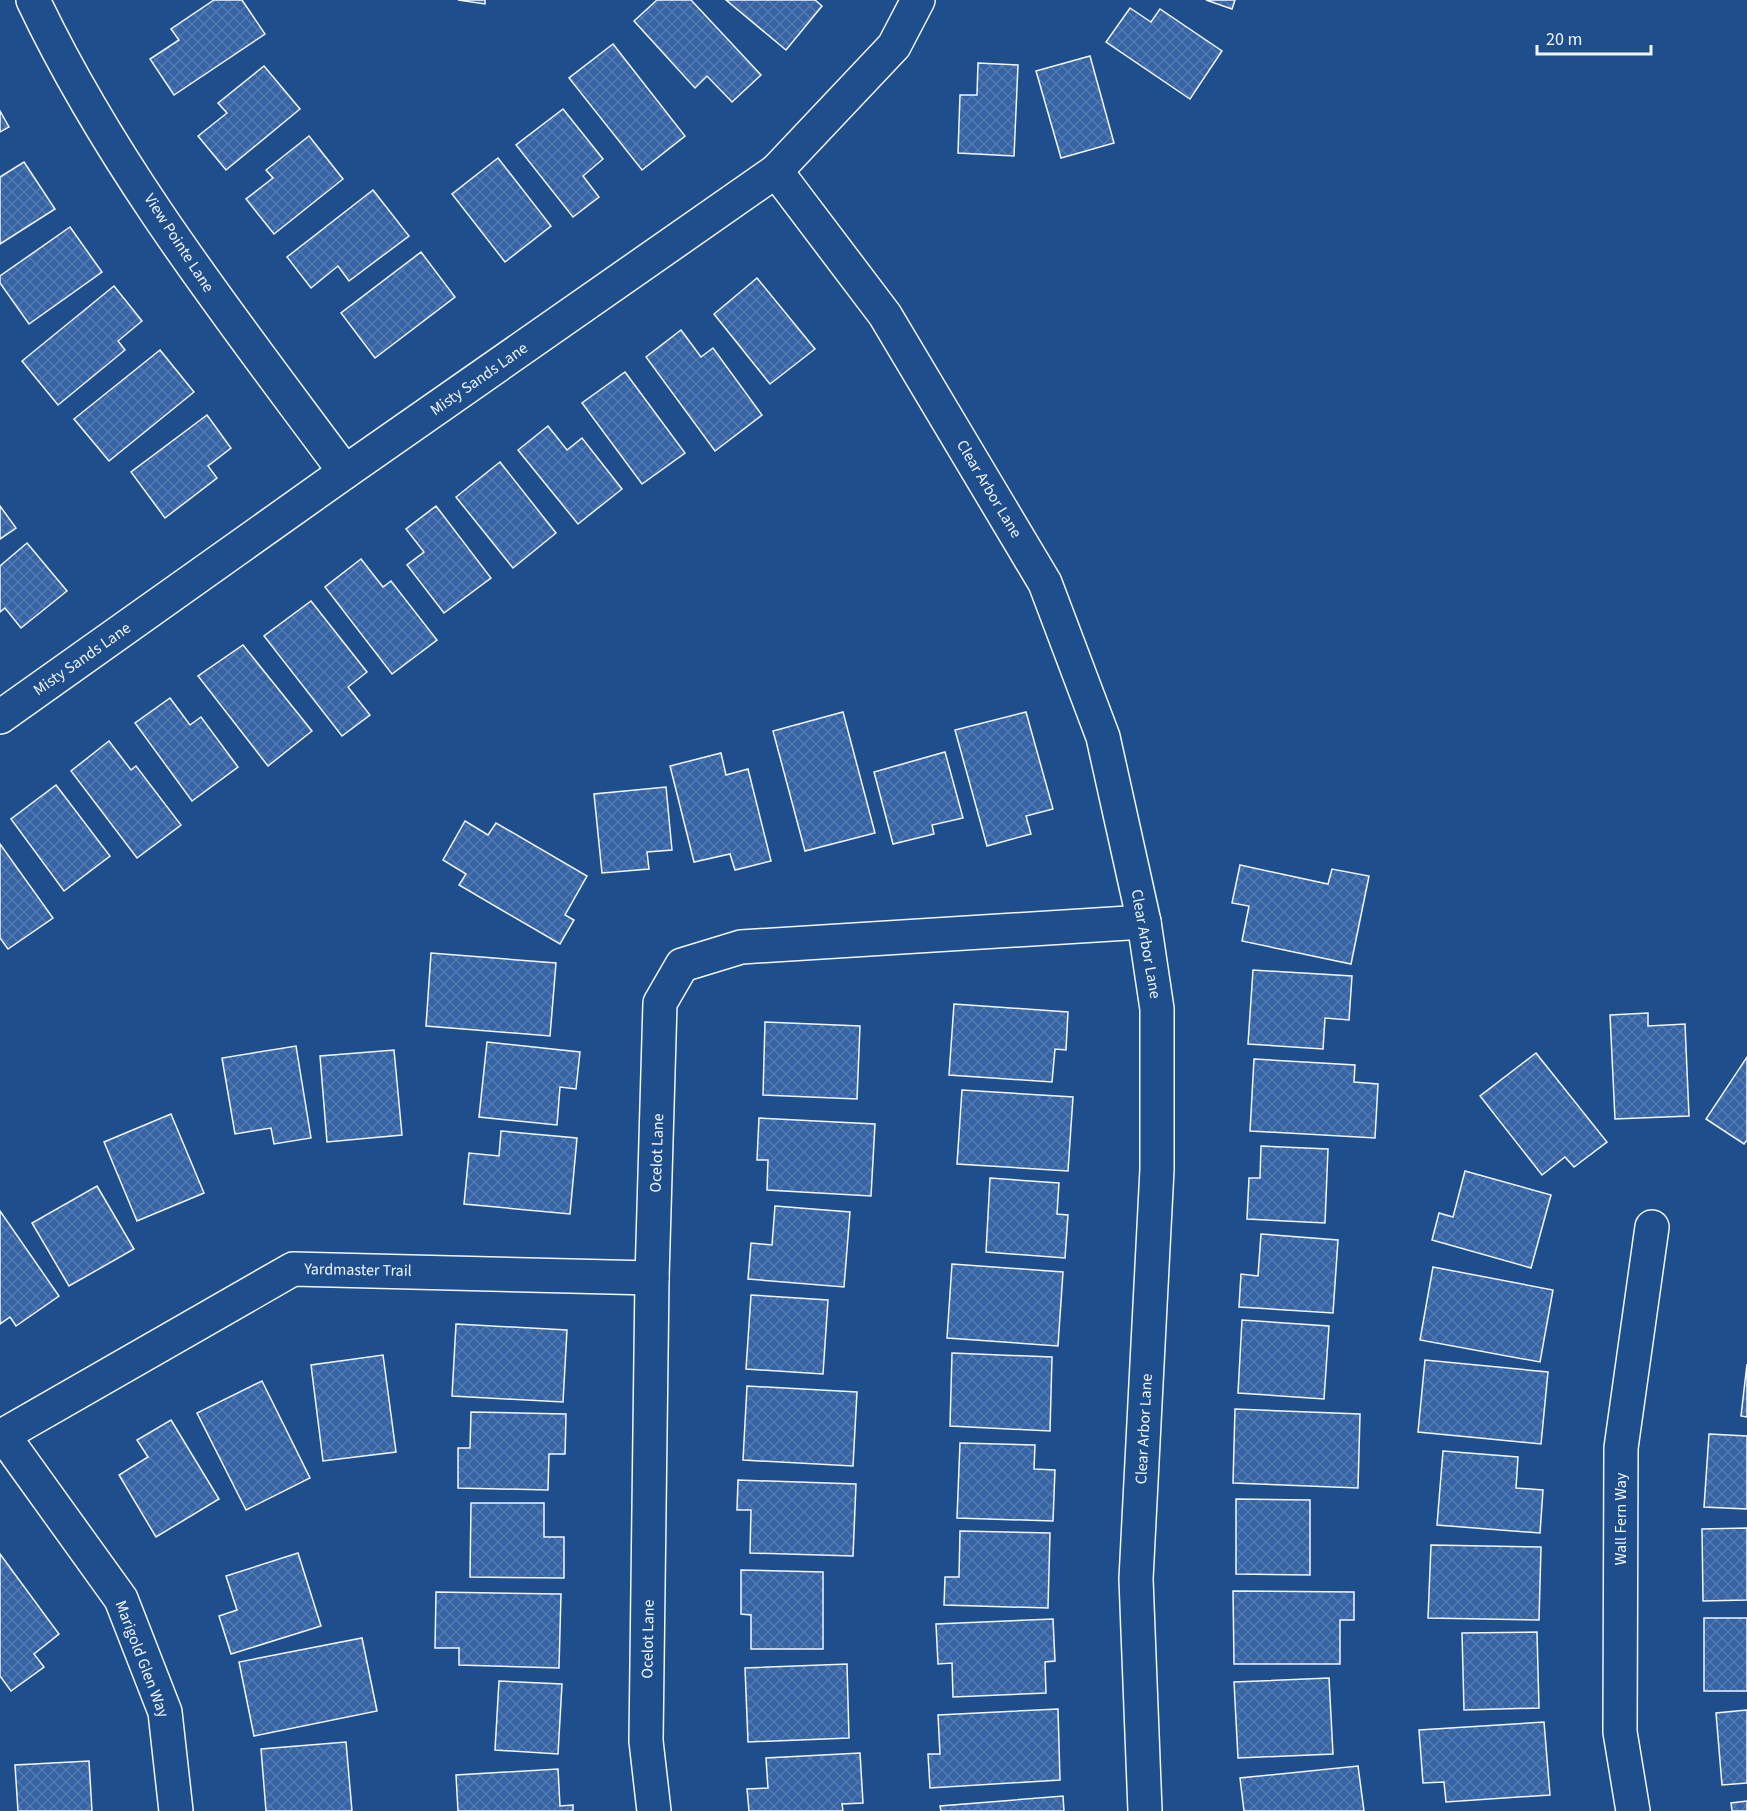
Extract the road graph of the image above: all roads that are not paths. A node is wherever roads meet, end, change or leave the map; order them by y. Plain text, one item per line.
1 (33, 0) edge
2 (918, 0) edge
3 (776, 171) junction
4 (345, 472) junction
5 (0, 717) edge
6 (1144, 922) junction
7 (1652, 1227) dead end
8 (652, 1278) junction
9 (1, 1436) edge
10 (176, 1811) edge
11 (654, 1811) edge
12 (1145, 1811) edge
13 (1633, 1811) edge

1 - 4 street, View Pointe Lane
2 - 3 street, Misty Sands Lane
3 - 4 street, Misty Sands Lane
3 - 6 street, Clear Arbor Lane
4 - 5 street, Misty Sands Lane
6 - 8 street, Ocelot Lane
6 - 12 street, Clear Arbor Lane
7 - 13 street, Wall Fern Way
8 - 9 street, Yardmaster Trail
8 - 11 street, Ocelot Lane
9 - 10 street, Marigold Glen Way

